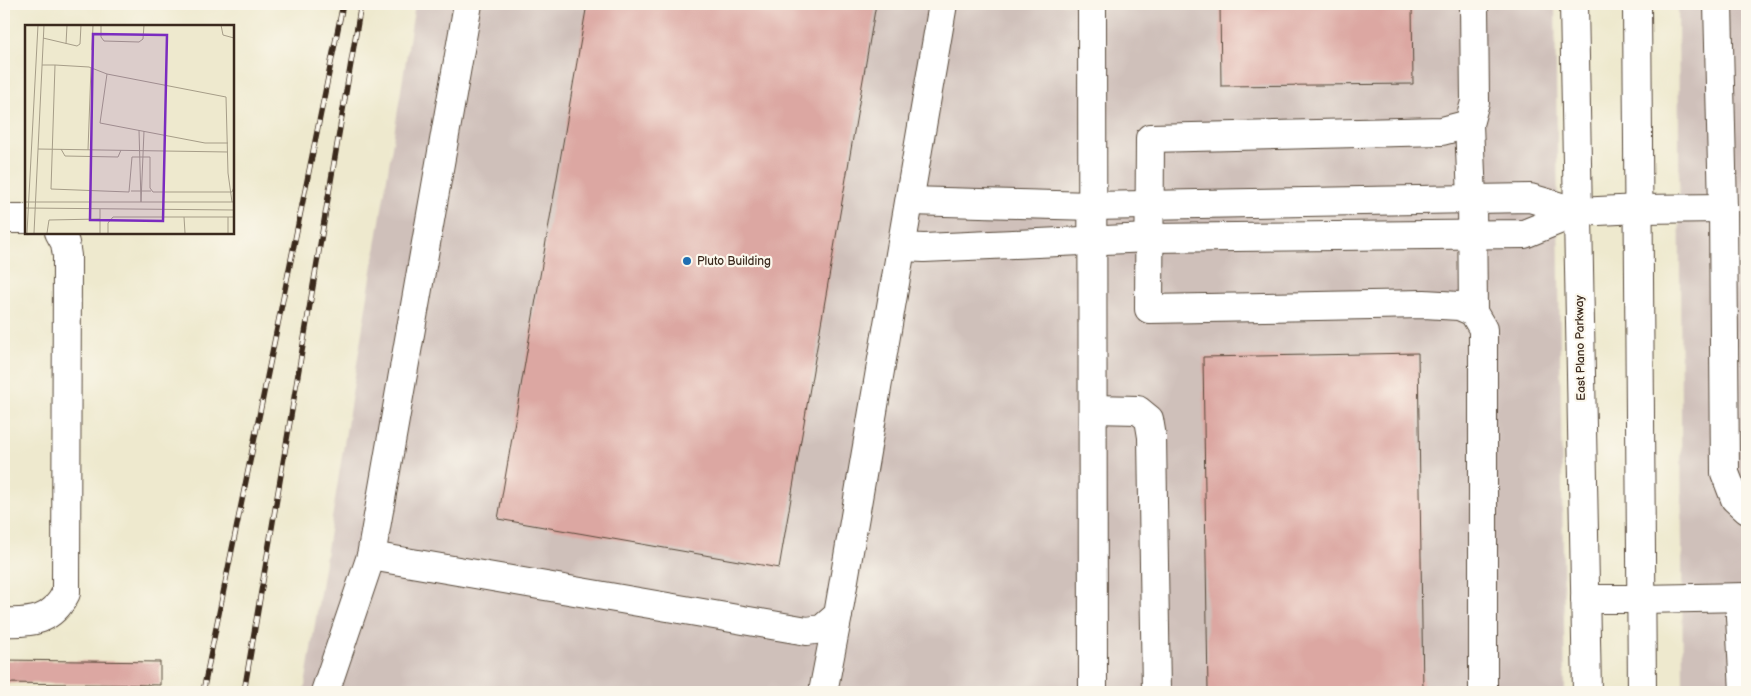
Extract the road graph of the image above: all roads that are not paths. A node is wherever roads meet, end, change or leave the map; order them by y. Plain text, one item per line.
1 (468, 4) edge
2 (944, 4) edge
3 (1092, 4) edge
4 (1474, 4) edge
5 (1574, 4) edge
6 (1637, 4) edge
7 (1718, 4) edge
8 (1469, 124) junction
9 (1472, 199) junction
10 (910, 201) junction
11 (1149, 205) junction
12 (1092, 206) junction
13 (1723, 208) junction
14 (1639, 209) junction
15 (1578, 212) junction
16 (4, 219) edge
17 (25, 219) edge
18 (60, 234) edge
19 (1471, 234) junction
20 (1149, 238) junction
21 (1093, 241) junction
22 (902, 247) junction
23 (1473, 312) junction
24 (1092, 409) junction
25 (1747, 510) edge
26 (371, 556) junction
27 (1743, 598) edge
28 (1585, 599) junction
29 (1642, 599) junction
30 (838, 615) junction
31 (4, 622) edge
32 (325, 692) edge
33 (823, 692) edge
34 (1093, 692) edge
35 (1156, 692) edge
36 (1483, 692) edge
37 (1587, 692) edge
38 (1642, 692) edge
39 (1744, 692) edge

1 - 26 main road
2 - 10 main road
3 - 12 main road
4 - 8 main road
5 - 15 main road, East Plano Parkway
6 - 14 main road
7 - 13 main road
8 - 9 main road
8 - 11 main road
9 - 11 main road
9 - 15 main road
9 - 19 main road
10 - 12 main road
10 - 22 main road
11 - 12 main road
11 - 20 main road
12 - 21 main road
13 - 14 main road
13 - 25 main road
14 - 15 main road
14 - 29 main road
15 - 19 main road
15 - 28 main road, East Plano Parkway
16 - 17 main road
18 - 31 main road
19 - 20 main road
19 - 23 main road
20 - 21 main road
20 - 23 main road
21 - 22 main road
21 - 24 main road
22 - 30 main road
23 - 36 main road
24 - 34 main road
24 - 35 main road
26 - 30 main road
26 - 32 main road
27 - 29 main road
27 - 39 main road
28 - 29 main road
28 - 37 main road, East Plano Parkway
29 - 38 main road
30 - 33 main road

